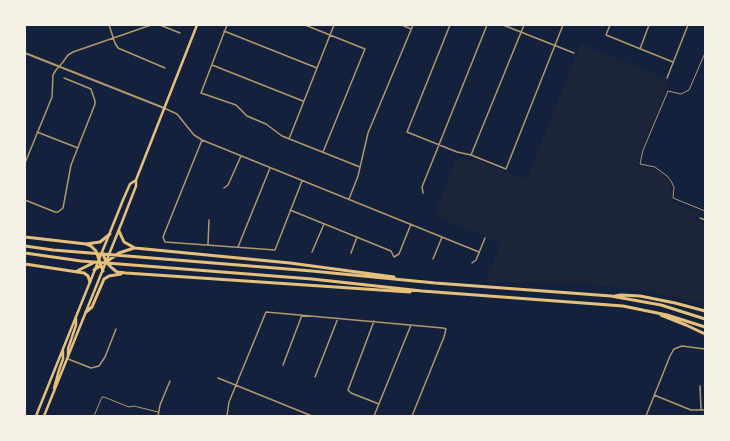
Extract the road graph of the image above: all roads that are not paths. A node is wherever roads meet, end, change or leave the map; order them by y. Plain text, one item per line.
1 (109, 25) edge
2 (151, 25) edge
3 (160, 25) edge
4 (197, 25) edge
5 (227, 25) edge
6 (305, 25) edge
7 (334, 25) edge
8 (402, 25) edge
9 (413, 25) edge
10 (450, 25) edge
11 (487, 25) edge
12 (503, 25) edge
13 (524, 25) edge
14 (563, 25) edge
15 (610, 25) edge
16 (649, 25) edge
17 (688, 25) edge
18 (411, 29) junction
19 (224, 31) junction
20 (521, 32) junction
21 (180, 33) dead end
22 (330, 35) junction
23 (113, 38) junction
24 (555, 46) junction
25 (640, 49) junction
26 (25, 53) edge
27 (574, 53) dead end
28 (705, 53) edge
29 (673, 62) junction
30 (212, 64) junction
31 (59, 66) junction
32 (165, 68) dead end
33 (317, 68) junction
34 (64, 78) dead end
35 (667, 78) dead end
36 (303, 101) junction
37 (164, 108) junction
38 (38, 132) junction
39 (289, 139) junction
40 (202, 140) junction
41 (438, 145) junction
42 (78, 148) junction
43 (323, 152) junction
44 (471, 155) junction
45 (241, 156) junction
46 (25, 163) edge
47 (360, 167) junction
48 (270, 168) junction
49 (136, 180) junction
50 (302, 181) junction
51 (224, 188) dead end
52 (423, 193) dead end
53 (349, 199) junction
54 (25, 200) edge
55 (290, 210) junction
56 (705, 211) edge
57 (700, 218) dead end
58 (209, 220) dead end
59 (705, 220) edge
60 (324, 224) junction
61 (411, 224) junction
62 (119, 231) junction
63 (110, 234) junction
64 (25, 237) edge
65 (357, 237) junction
66 (442, 237) junction
67 (485, 238) dead end
68 (86, 244) junction
69 (208, 244) junction
70 (25, 246) edge
71 (238, 247) junction
72 (138, 248) junction
73 (312, 252) dead end
74 (479, 252) junction
75 (25, 253) edge
76 (102, 253) junction
77 (351, 253) dead end
78 (109, 254) junction
79 (104, 257) junction
80 (433, 259) dead end
81 (99, 260) junction
82 (106, 262) junction
83 (472, 263) dead end
84 (25, 264) edge
85 (101, 265) junction
86 (94, 270) junction
87 (77, 271) junction
88 (103, 271) junction
89 (126, 273) junction
90 (90, 282) junction
91 (435, 283) junction
92 (434, 292) junction
93 (611, 296) junction
94 (650, 311) junction
95 (705, 311) edge
96 (86, 312) junction
97 (302, 315) junction
98 (76, 317) junction
99 (338, 318) junction
100 (705, 319) edge
101 (374, 321) junction
102 (411, 324) junction
103 (705, 327) edge
104 (116, 329) dead end
105 (705, 334) edge
106 (705, 349) edge
107 (63, 350) junction
108 (68, 359) junction
109 (284, 365) dead end
110 (315, 377) dead end
111 (218, 378) dead end
112 (170, 381) dead end
113 (236, 385) junction
114 (700, 386) dead end
115 (54, 393) junction
116 (654, 395) junction
117 (379, 404) junction
118 (701, 410) junction
119 (705, 410) edge
120 (159, 412) junction
121 (36, 416) edge
122 (44, 416) edge
123 (94, 416) edge
124 (158, 416) edge
125 (227, 416) edge
126 (312, 416) edge
127 (374, 416) edge
128 (412, 416) edge
129 (646, 416) edge

1 - 23 street
2 - 23 street
3 - 21 street
4 - 37 main road
5 - 19 street
6 - 22 street
7 - 22 street
8 - 18 street
9 - 18 street
10 - 41 street
11 - 41 street
12 - 20 street
13 - 20 street
14 - 24 street
15 - 25 street
16 - 25 street
17 - 29 street
18 - 47 street
19 - 30 street
19 - 33 street
20 - 24 street
20 - 44 street
22 - 33 street
22 - 43 street
23 - 31 street
23 - 32 street
24 - 27 street
24 - 44 street
25 - 29 street
26 - 31 street
28 - 56 lane
29 - 35 street
30 - 36 street
30 - 39 street
31 - 37 street
31 - 38 street
33 - 36 street
34 - 42 street
36 - 39 street
37 - 40 street
37 - 49 main road
38 - 42 street
38 - 46 street
39 - 43 street
40 - 45 street
40 - 69 street
41 - 44 street
41 - 52 street
42 - 54 street
43 - 47 street
45 - 48 street
45 - 51 street
47 - 53 street
48 - 50 street
48 - 71 street
49 - 62 main road
49 - 63 main road
50 - 53 street
50 - 55 street
53 - 61 street
55 - 60 street
55 - 71 street
57 - 59 street
58 - 69 street
60 - 65 street
60 - 73 street
61 - 65 street
61 - 66 street
62 - 72 highway
62 - 78 main road
63 - 68 highway
63 - 76 main road
64 - 68 highway
65 - 77 street
66 - 74 street
66 - 80 street
67 - 74 street
68 - 81 highway
69 - 71 street
70 - 91 highway
72 - 82 highway
72 - 91 highway
74 - 83 street
75 - 92 highway
76 - 79 highway
76 - 81 main road
78 - 79 highway
78 - 82 main road
79 - 81 highway
79 - 82 highway
81 - 85 highway
81 - 86 main road
81 - 87 highway
82 - 85 highway
82 - 88 main road
82 - 89 highway
84 - 87 highway
85 - 86 highway
85 - 88 highway
86 - 90 main road
87 - 90 highway
88 - 96 main road
89 - 92 highway
89 - 96 highway
90 - 98 main road
91 - 93 highway
92 - 94 highway
93 - 95 highway
93 - 100 highway
94 - 103 highway
94 - 105 highway
96 - 108 main road
97 - 99 street
97 - 109 street
97 - 113 street
98 - 107 main road
98 - 108 main road
99 - 101 street
99 - 110 street
101 - 102 street
101 - 117 street
102 - 117 street
102 - 128 street
104 - 108 street
106 - 116 street
107 - 115 main road
107 - 121 main road
108 - 115 main road
111 - 113 street
112 - 120 street
113 - 125 street
113 - 126 street
114 - 118 street
115 - 122 main road
116 - 118 street
116 - 129 street
117 - 127 street
118 - 119 street
120 - 123 lane
120 - 124 street

